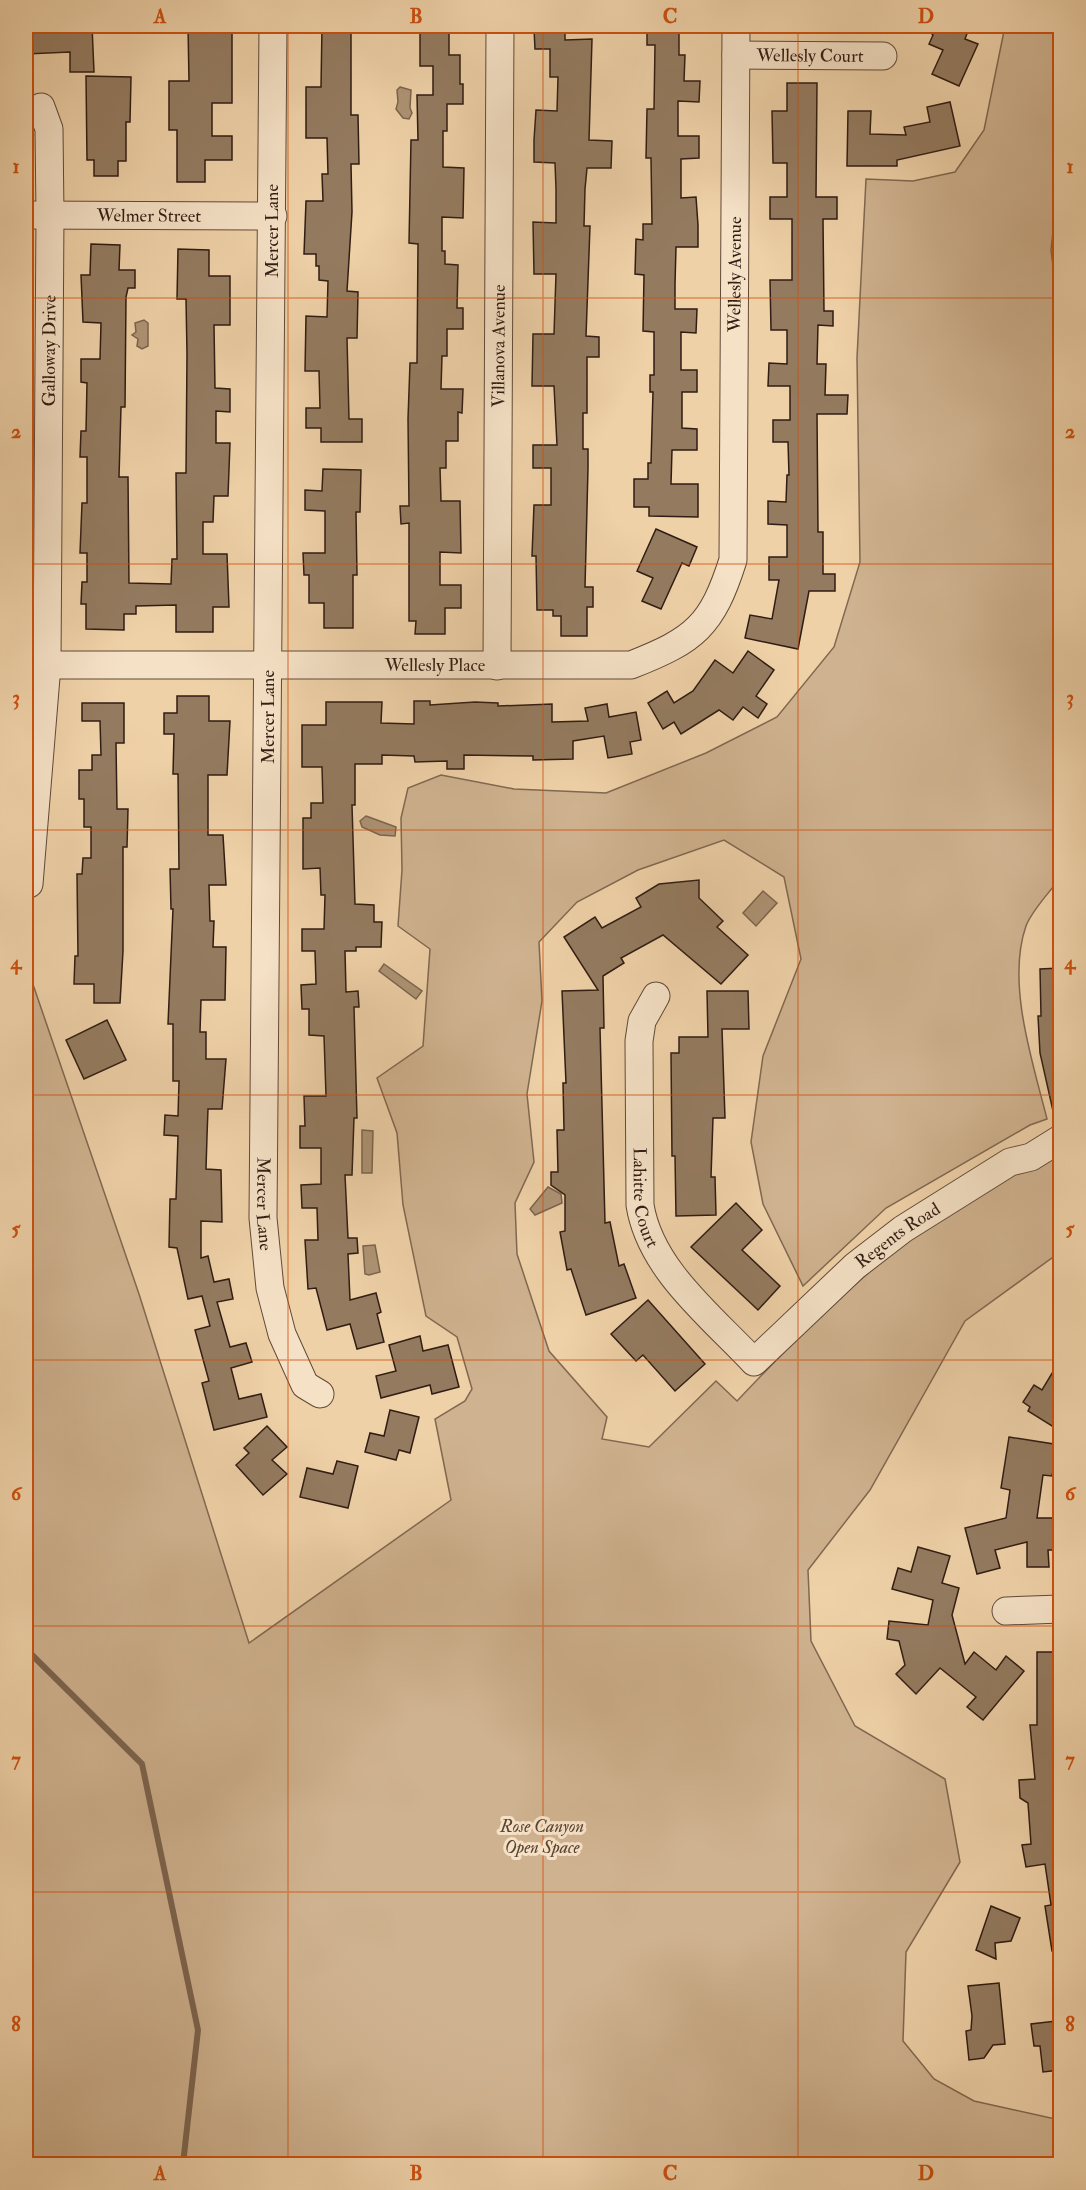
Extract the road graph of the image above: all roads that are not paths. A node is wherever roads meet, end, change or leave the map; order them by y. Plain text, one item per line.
1 (273, 26) edge
2 (500, 26) edge
3 (736, 26) edge
4 (736, 55) junction
5 (883, 56) dead end
6 (41, 107) dead end
7 (38, 215) edge
8 (273, 216) junction
9 (734, 522) joint
10 (47, 665) junction
11 (268, 665) junction
12 (497, 666) junction
13 (29, 884) dead end
14 (656, 996) dead end
15 (1060, 1139) edge
16 (754, 1362) joint
17 (320, 1394) dead end
18 (1060, 1610) edge
19 (1006, 1611) dead end

1 - 8 street, Mercer Lane
2 - 12 street, Villanova Avenue
3 - 4 street, Wellesly Avenue
4 - 5 street, Wellesly Court
4 - 9 street, Wellesly Avenue
6 - 7 street, Galloway Drive
7 - 8 street, Welmer Street
7 - 10 street, Galloway Drive
8 - 11 street, Mercer Lane
9 - 12 street, Wellesly Place
10 - 11 street, Wellesly Place
10 - 13 street, Galloway Drive
11 - 12 street, Wellesly Place
11 - 17 street, Mercer Lane
14 - 16 street, Lahitte Court
15 - 16 street, Regents Road
18 - 19 street

